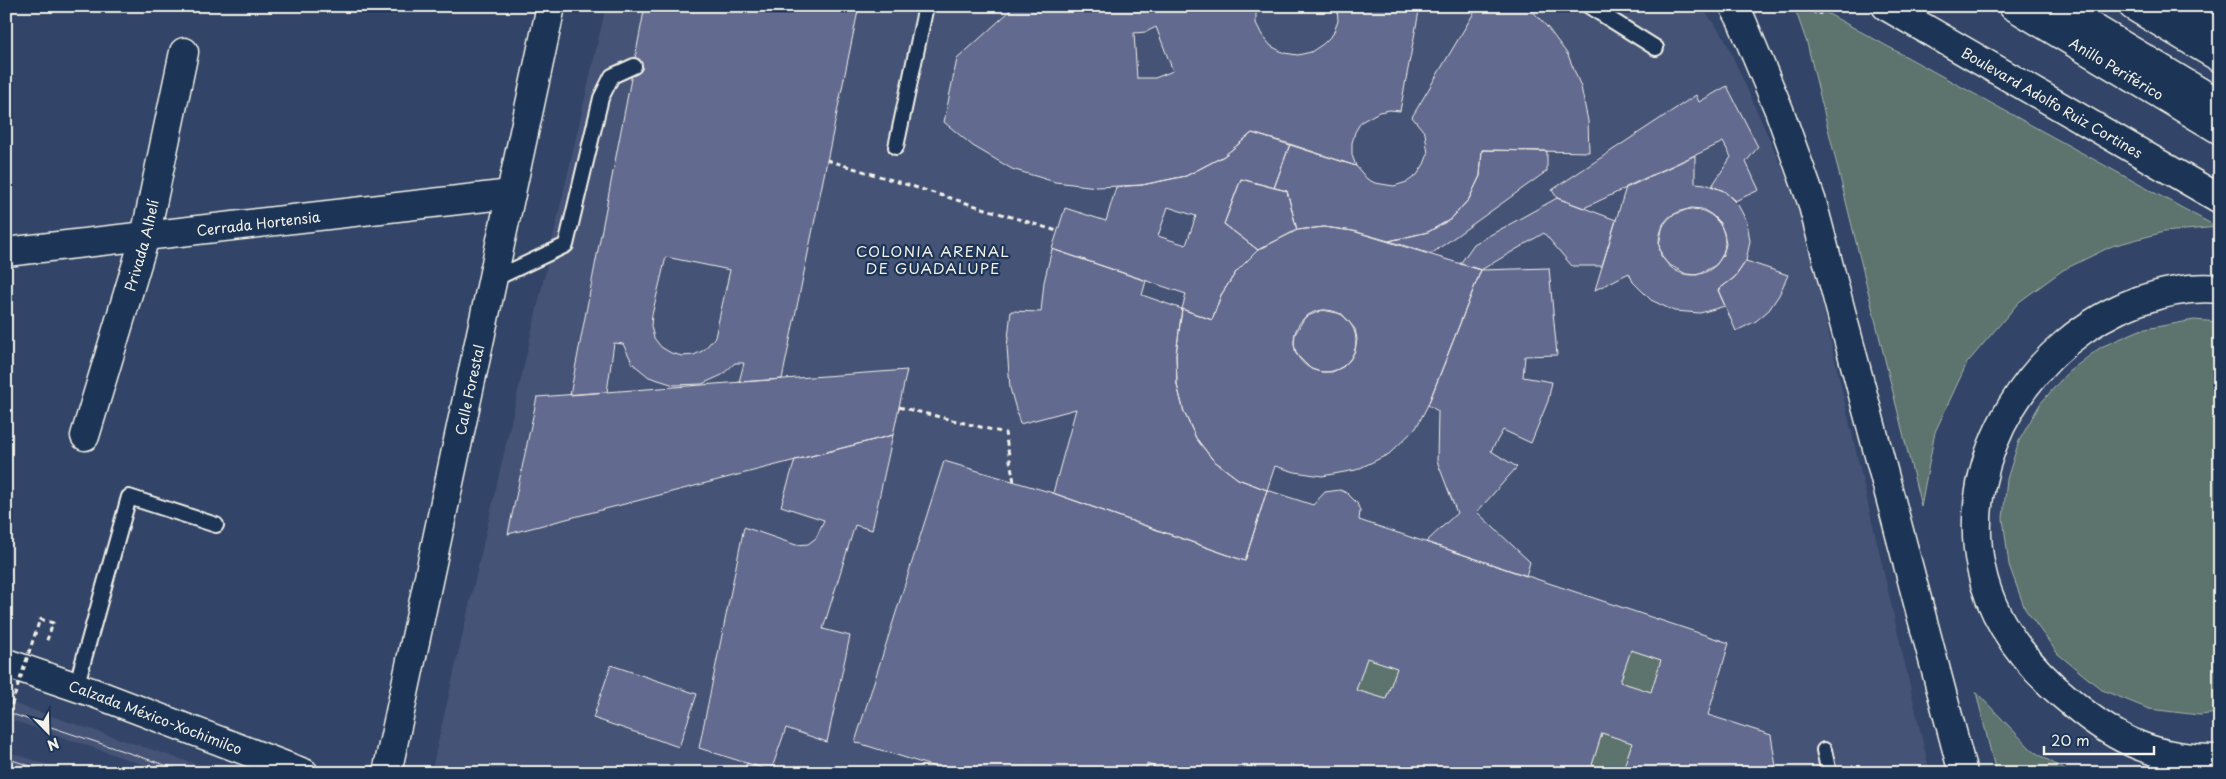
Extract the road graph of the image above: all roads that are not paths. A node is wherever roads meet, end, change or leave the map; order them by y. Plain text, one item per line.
1 (551, 6) edge
2 (926, 6) edge
3 (1590, 6) edge
4 (1734, 6) edge
5 (1886, 6) edge
6 (2013, 6) edge
7 (2056, 6) edge
8 (2133, 6) edge
9 (2172, 6) edge
10 (2220, 35) edge
11 (1656, 48) dead end
12 (184, 52) dead end
13 (2220, 58) edge
14 (634, 66) dead end
15 (2220, 104) edge
16 (2220, 130) edge
17 (896, 147) dead end
18 (511, 194) junction
19 (2220, 200) edge
20 (145, 237) junction
21 (6, 252) edge
22 (492, 280) junction
23 (2220, 289) edge
24 (85, 436) dead end
25 (216, 525) dead end
26 (6, 664) edge
27 (76, 687) junction
28 (1824, 750) dead end
29 (2220, 759) edge
30 (304, 773) edge
31 (387, 773) edge
32 (1829, 773) edge
33 (1963, 773) edge

1 - 18 main road, Calle Forestal
2 - 17 lane
3 - 11 lane
4 - 33 main road
5 - 19 main road, Boulevard Adolfo Ruiz Cortines
6 - 16 main road, Anillo Periférico
7 - 15 main road
8 - 13 main road
9 - 10 main road
12 - 20 main road, Privada Alhelí
14 - 22 lane
18 - 20 main road, Cerrada Hortensia
18 - 22 main road, Calle Forestal
20 - 21 main road, Cerrada Hortensia
20 - 24 main road, Privada Alhelí
22 - 31 main road, Calle Forestal
23 - 29 main road
25 - 27 lane
26 - 27 main road, Calzada México-Xochimilco
27 - 30 main road, Calzada México-Xochimilco
28 - 32 lane

